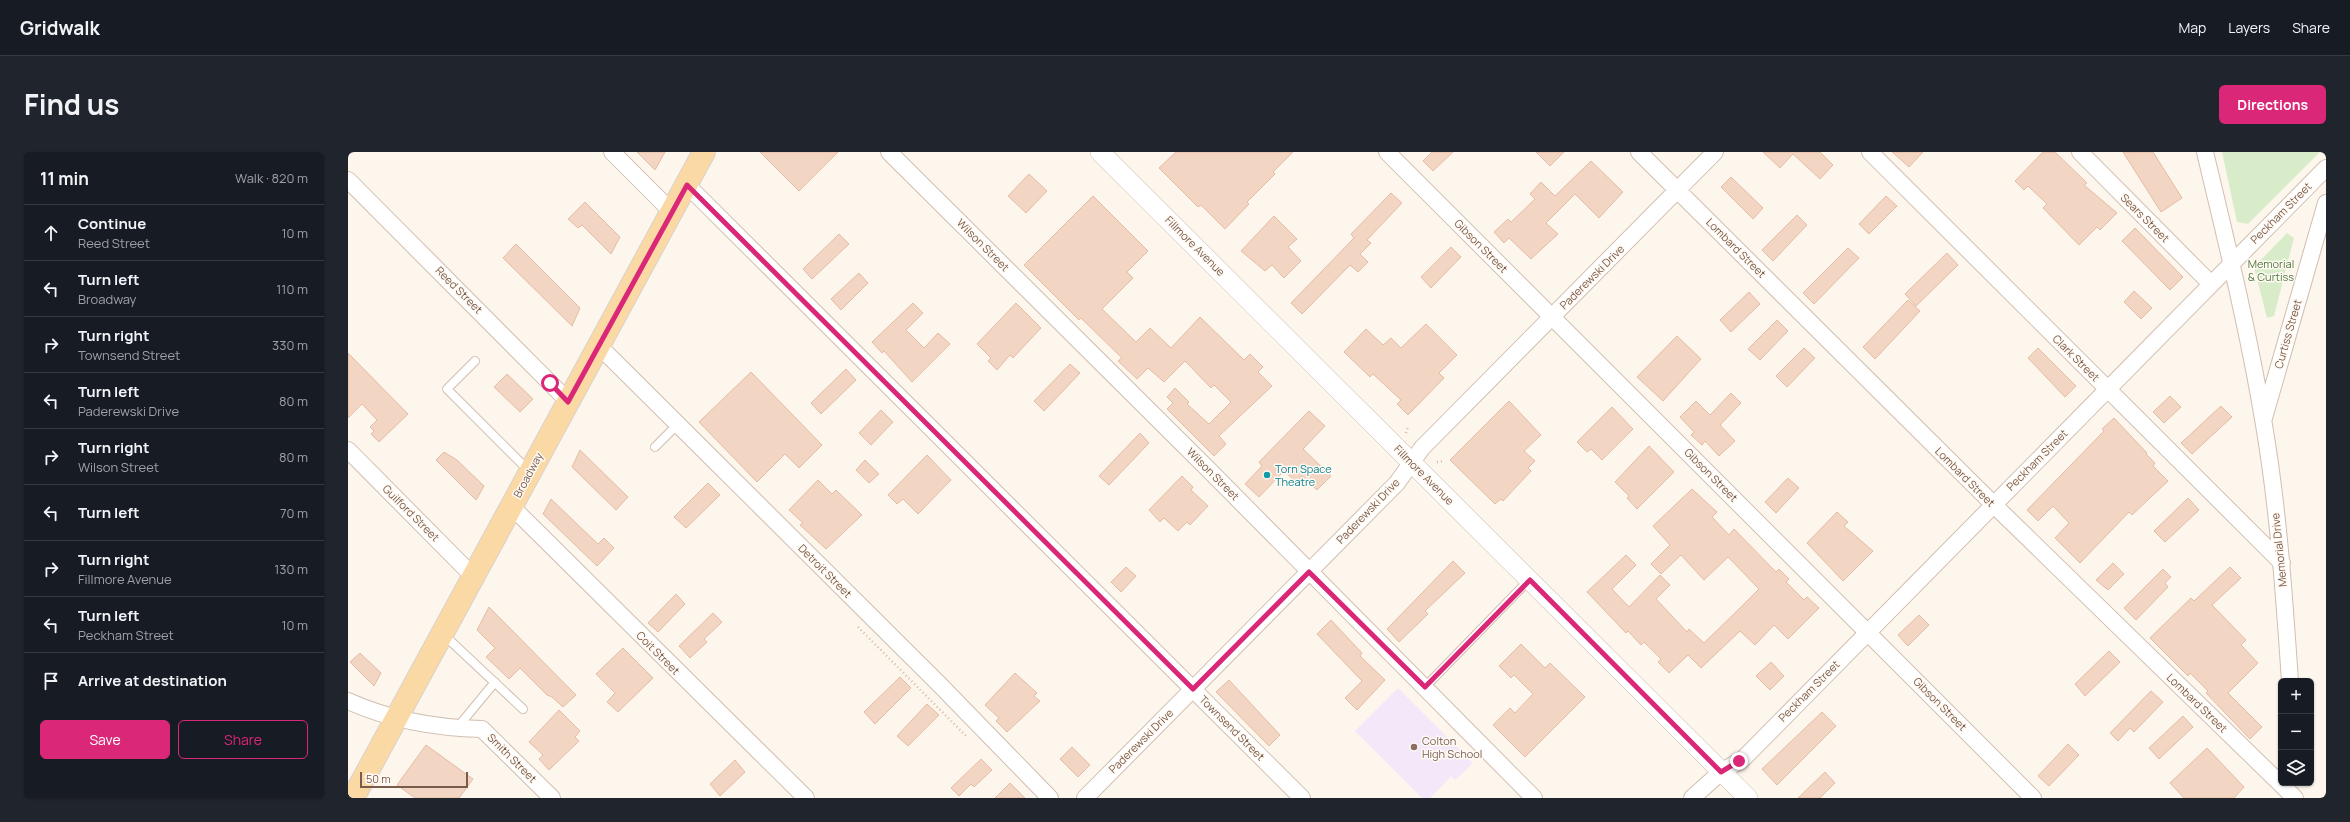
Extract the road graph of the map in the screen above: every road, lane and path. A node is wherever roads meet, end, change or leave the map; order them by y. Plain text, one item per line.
1 (612, 152) edge
2 (704, 152) edge
3 (889, 152) edge
4 (1100, 152) edge
5 (1387, 152) edge
6 (1639, 152) edge
7 (1715, 152) edge
8 (1870, 152) edge
9 (2080, 152) edge
10 (2205, 152) edge
11 (2326, 168) edge
12 (348, 180) edge
13 (687, 185) junction
14 (1678, 190) junction
15 (2326, 203) edge
16 (672, 212) junction
17 (2231, 264) junction
18 (2211, 284) junction
19 (1553, 317) junction
20 (598, 346) junction
21 (475, 361) dead end
22 (2107, 389) junction
23 (568, 402) junction
24 (2263, 419) junction
25 (678, 424) junction
26 (1408, 427) dead end
27 (1406, 432) dead end
28 (655, 448) dead end
29 (348, 450) edge
30 (1444, 461) dead end
31 (1412, 462) junction
32 (1436, 462) dead end
33 (530, 472) junction
34 (1993, 504) junction
35 (511, 506) junction
36 (2282, 562) junction
37 (1309, 572) junction
38 (473, 576) junction
39 (1530, 580) junction
40 (1868, 632) junction
41 (442, 633) junction
42 (2290, 678) edge
43 (495, 682) junction
44 (1425, 687) junction
45 (1193, 689) junction
46 (348, 702) edge
47 (522, 709) dead end
48 (396, 718) junction
49 (457, 728) junction
50 (1721, 772) junction
51 (2297, 786) edge
52 (353, 798) edge
53 (552, 798) edge
54 (806, 798) edge
55 (1050, 798) edge
56 (1085, 798) edge
57 (1302, 798) edge
58 (1534, 798) edge
59 (1692, 798) edge
60 (1748, 798) edge
61 (2033, 798) edge
62 (2294, 798) edge
63 (2298, 798) edge

1 - 16 street
2 - 13 main road, Broadway
3 - 37 street, Wilson Street
4 - 31 street, Fillmore Avenue
5 - 19 street, Gibson Street
6 - 14 street, Lombard Street
7 - 14 street, Paderewski Drive
8 - 22 street, Clark Street
9 - 18 street, Sears Street
10 - 17 street, Memorial Drive
11 - 17 street, Peckham Street
12 - 23 street, Reed Street
13 - 16 main road, Broadway
13 - 45 street, Townsend Street
14 - 19 street, Paderewski Drive
14 - 34 street, Lombard Street
15 - 24 street, Curtiss Street
16 - 20 main road, Broadway
17 - 18 street, Peckham Street
17 - 24 street, Memorial Drive
18 - 22 street, Peckham Street
19 - 31 street, Paderewski Drive
19 - 40 street, Gibson Street
20 - 23 main road, Broadway
20 - 25 street, Detroit Street
21 - 33 lane
22 - 34 street, Peckham Street
22 - 36 street, Clark Street
23 - 33 main road, Broadway
24 - 36 street, Memorial Drive
25 - 28 lane
25 - 55 street, Detroit Street
26 - 27 path
29 - 38 street, Guilford Street
30 - 32 path
31 - 37 street, Paderewski Drive
31 - 39 street, Fillmore Avenue
33 - 35 main road, Broadway
34 - 40 street, Peckham Street
34 - 62 street, Lombard Street
35 - 38 main road, Broadway
35 - 54 street, Coit Street
36 - 42 street, Memorial Drive
37 - 44 street, Wilson Street
37 - 45 street, Paderewski Drive
38 - 41 main road, Broadway
39 - 44 lane
39 - 50 street, Fillmore Avenue
40 - 50 street, Peckham Street
40 - 61 street, Gibson Street
41 - 43 lane
41 - 48 main road, Broadway
43 - 47 lane
43 - 49 lane
44 - 58 street, Wilson Street
45 - 56 street, Paderewski Drive
45 - 57 street, Townsend Street
46 - 48 street, Smith Street
48 - 49 street, Smith Street
48 - 52 main road, Broadway
49 - 53 street, Smith Street
50 - 59 street, Peckham Street
50 - 60 street, Fillmore Avenue
51 - 63 street

